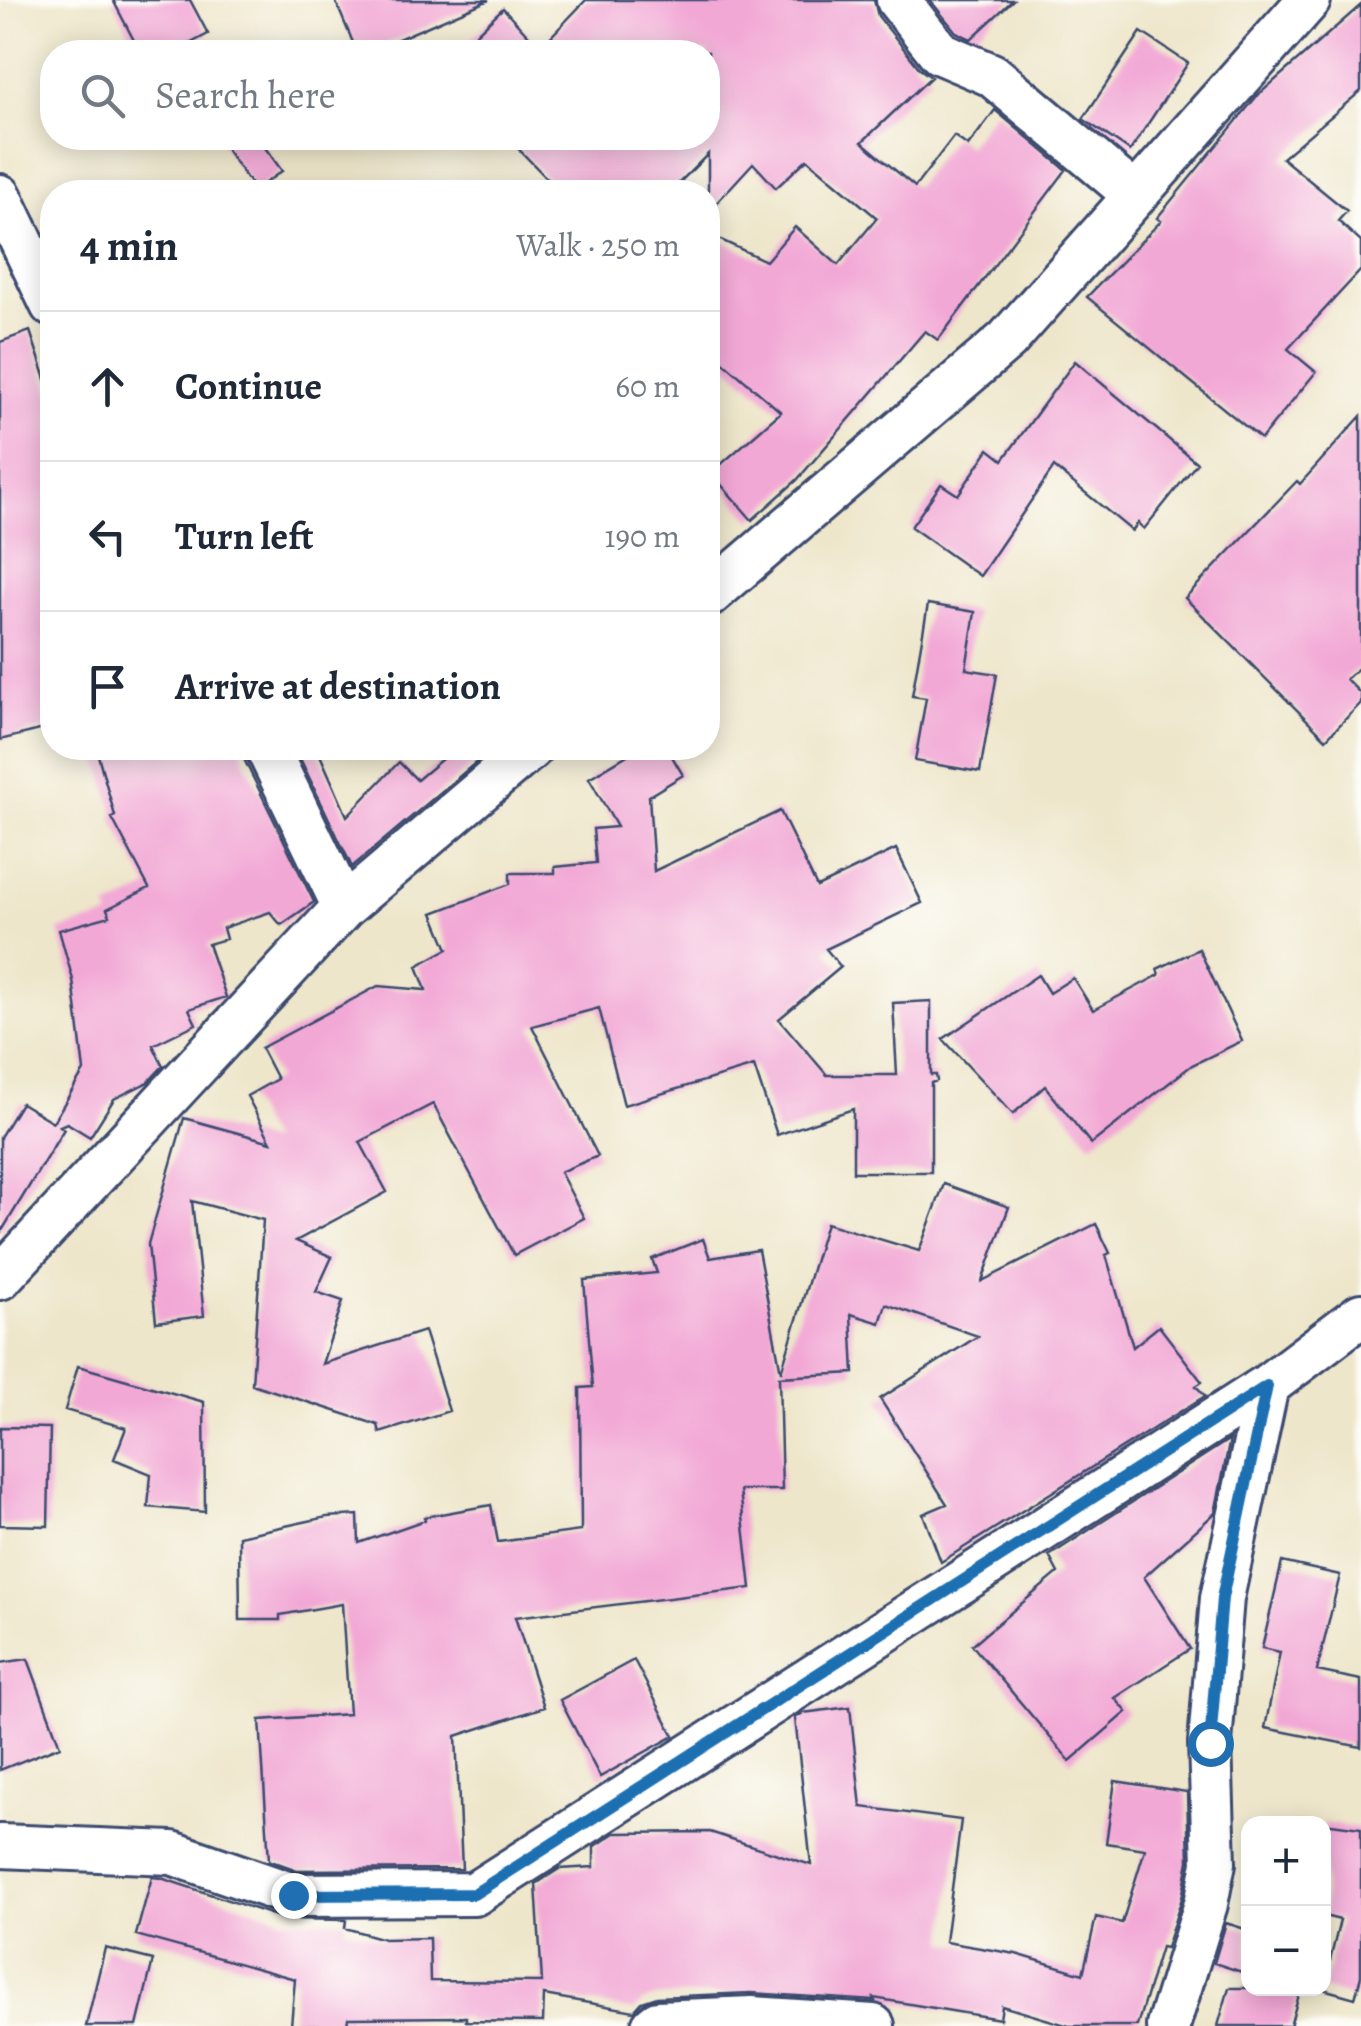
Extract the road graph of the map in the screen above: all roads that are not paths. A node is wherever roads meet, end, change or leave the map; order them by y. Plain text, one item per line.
1 (898, 0) edge
2 (1309, 0) edge
3 (1135, 195) junction
4 (0, 196) edge
5 (40, 280) edge
6 (720, 586) edge
7 (273, 760) edge
8 (517, 760) edge
9 (344, 908) junction
10 (0, 1278) edge
11 (1361, 1315) edge
12 (1267, 1386) junction
13 (0, 1846) edge
14 (653, 2026) edge
15 (873, 2026) edge
16 (1168, 2026) edge

1 - 3 street
2 - 3 street
3 - 6 street
4 - 5 street
7 - 9 street
8 - 9 street
9 - 10 street
11 - 12 street
12 - 13 street
12 - 16 street
14 - 15 street

